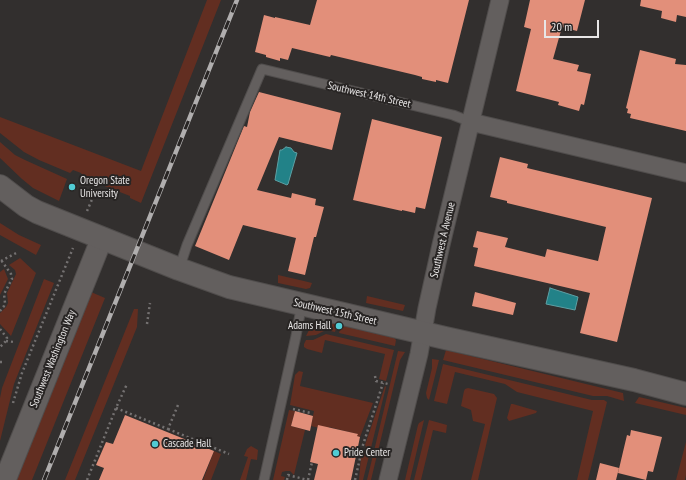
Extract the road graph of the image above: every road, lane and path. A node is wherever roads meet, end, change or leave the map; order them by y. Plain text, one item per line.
1 (500, 0) edge
2 (471, 122) junction
3 (686, 173) edge
4 (0, 186) edge
5 (96, 188) dead end
6 (80, 229) junction
7 (102, 238) junction
8 (18, 252) dead end
9 (0, 261) edge
10 (179, 270) junction
11 (150, 303) dead end
12 (302, 304) junction
13 (0, 311) edge
14 (147, 324) dead end
15 (0, 329) edge
16 (423, 333) junction
17 (6, 341) junction
18 (14, 342) dead end
19 (0, 347) edge
20 (0, 362) edge
21 (5, 362) dead end
22 (375, 376) dead end
23 (383, 383) junction
24 (127, 384) dead end
25 (388, 384) dead end
26 (686, 394) edge
27 (178, 405) dead end
28 (13, 406) dead end
29 (280, 406) junction
30 (116, 408) junction
31 (311, 413) dead end
32 (168, 429) junction
33 (229, 454) dead end
34 (312, 462) dead end
35 (5, 480) edge
36 (87, 480) edge
37 (264, 480) edge
38 (287, 480) edge
39 (308, 480) edge
40 (355, 480) edge
41 (388, 480) edge

1 - 2 street, Southwest A Avenue
2 - 3 street, Southwest 14th Street
2 - 10 lane, Southwest 14th Street
2 - 16 street, Southwest A Avenue
4 - 6 main road, Southwest 15th Street
5 - 6 path
6 - 7 main road, Southwest 15th Street
6 - 28 path
7 - 10 main road, Southwest 15th Street
7 - 35 street, Southwest Washington Way
8 - 9 path
9 - 13 path
10 - 12 main road, Southwest 15th Street
11 - 14 path
12 - 16 main road, Southwest 15th Street
12 - 29 lane
15 - 17 path
16 - 26 main road, Southwest 15th Street
16 - 41 street, Southwest A Avenue
17 - 18 path
17 - 19 path
20 - 21 path
22 - 23 path
23 - 25 path
23 - 40 path
24 - 30 path
27 - 32 path
29 - 31 path
29 - 37 lane
30 - 32 path
30 - 36 path
32 - 33 path
34 - 39 path
38 - 39 path

